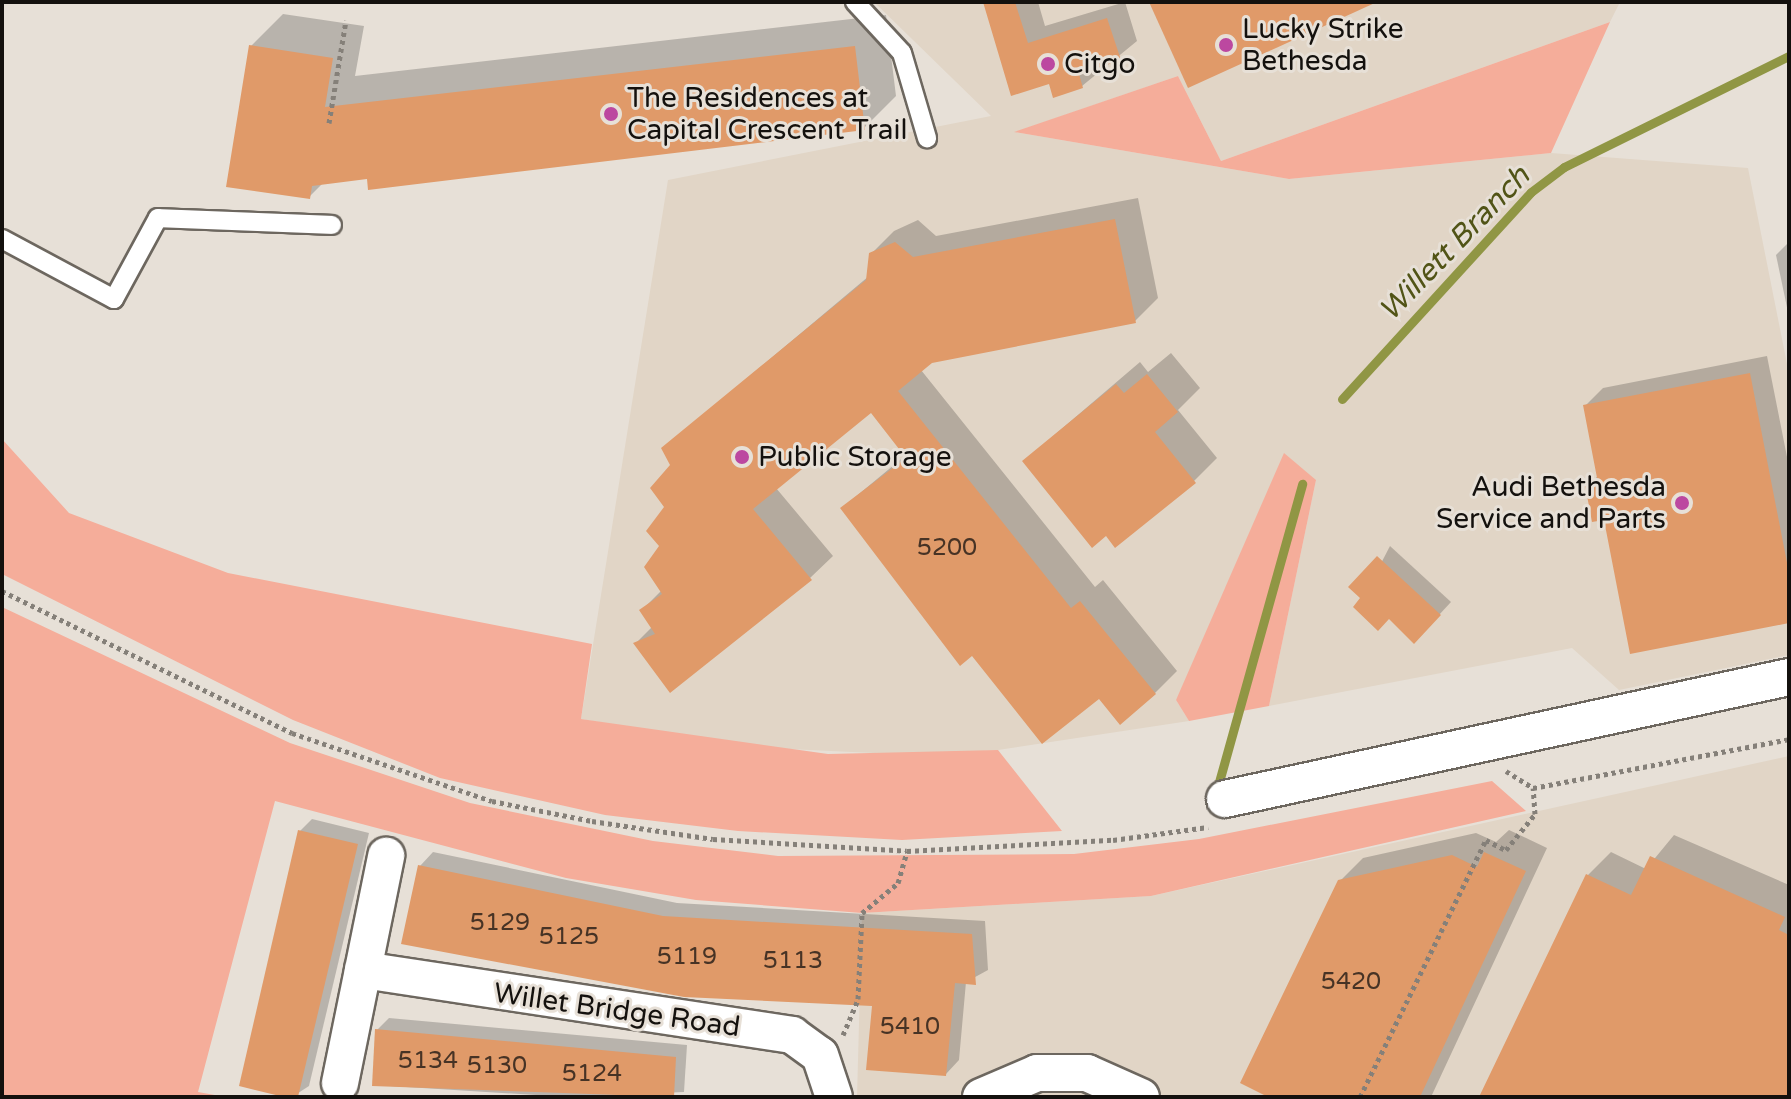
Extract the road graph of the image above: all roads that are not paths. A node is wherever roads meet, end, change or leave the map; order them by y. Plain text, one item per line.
1 (855, 2) edge
2 (927, 138) dead end
3 (332, 225) dead end
4 (2, 239) edge
5 (1789, 677) edge
6 (1222, 812) road end
7 (386, 856) dead end
8 (363, 970) junction
9 (340, 1083) dead end
10 (834, 1097) edge
11 (981, 1097) edge
12 (1141, 1097) edge

1 - 2 lane
3 - 4 lane
5 - 6 street
7 - 8 street
8 - 9 street
8 - 10 street, Willet Bridge Road
11 - 12 street

